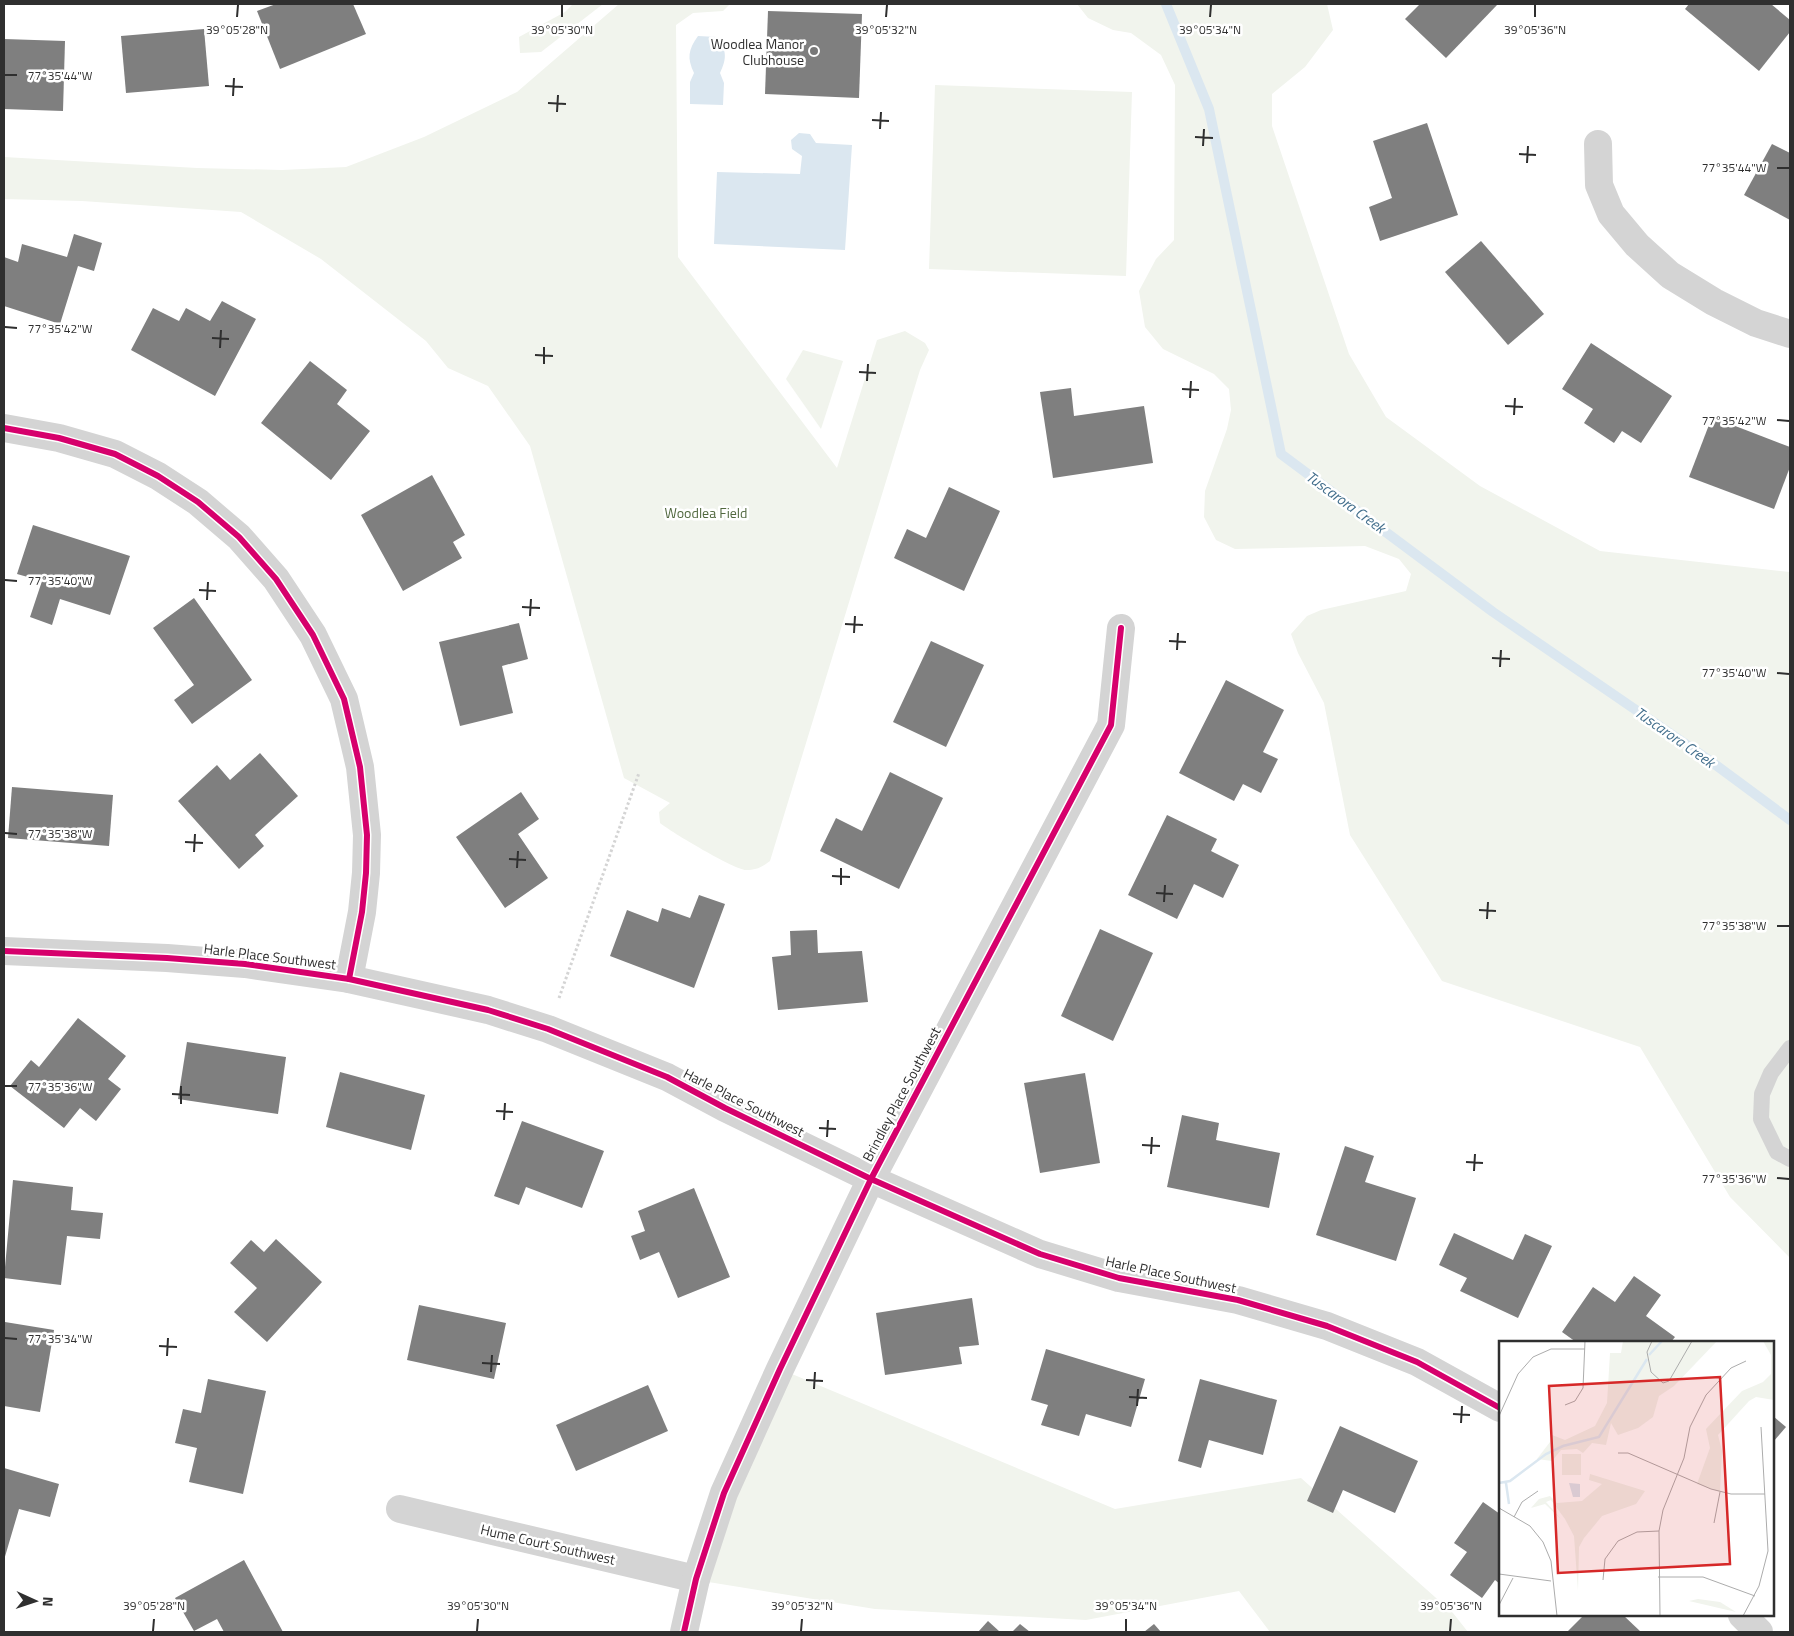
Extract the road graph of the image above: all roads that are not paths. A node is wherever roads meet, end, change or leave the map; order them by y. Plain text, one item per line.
1 (1598, 144) dead end
2 (1790, 334) edge
3 (4, 428) edge
4 (1121, 628) dead end
5 (4, 952) edge
6 (349, 979) junction
7 (1790, 1048) edge
8 (1790, 1159) edge
9 (870, 1179) junction
10 (1499, 1407) edge
11 (400, 1509) dead end
12 (696, 1580) junction
13 (1743, 1616) edge
14 (684, 1632) edge
15 (1759, 1632) edge

1 - 2 street
3 - 6 street
4 - 9 street, Brindley Place Southwest
5 - 6 street, Harle Place Southwest
6 - 9 street, Harle Place Southwest
7 - 8 lane
9 - 10 street, Harle Place Southwest
9 - 12 street, Brindley Place Southwest
11 - 12 street, Hume Court Southwest
12 - 14 street, Brindley Place Southwest
13 - 15 street

